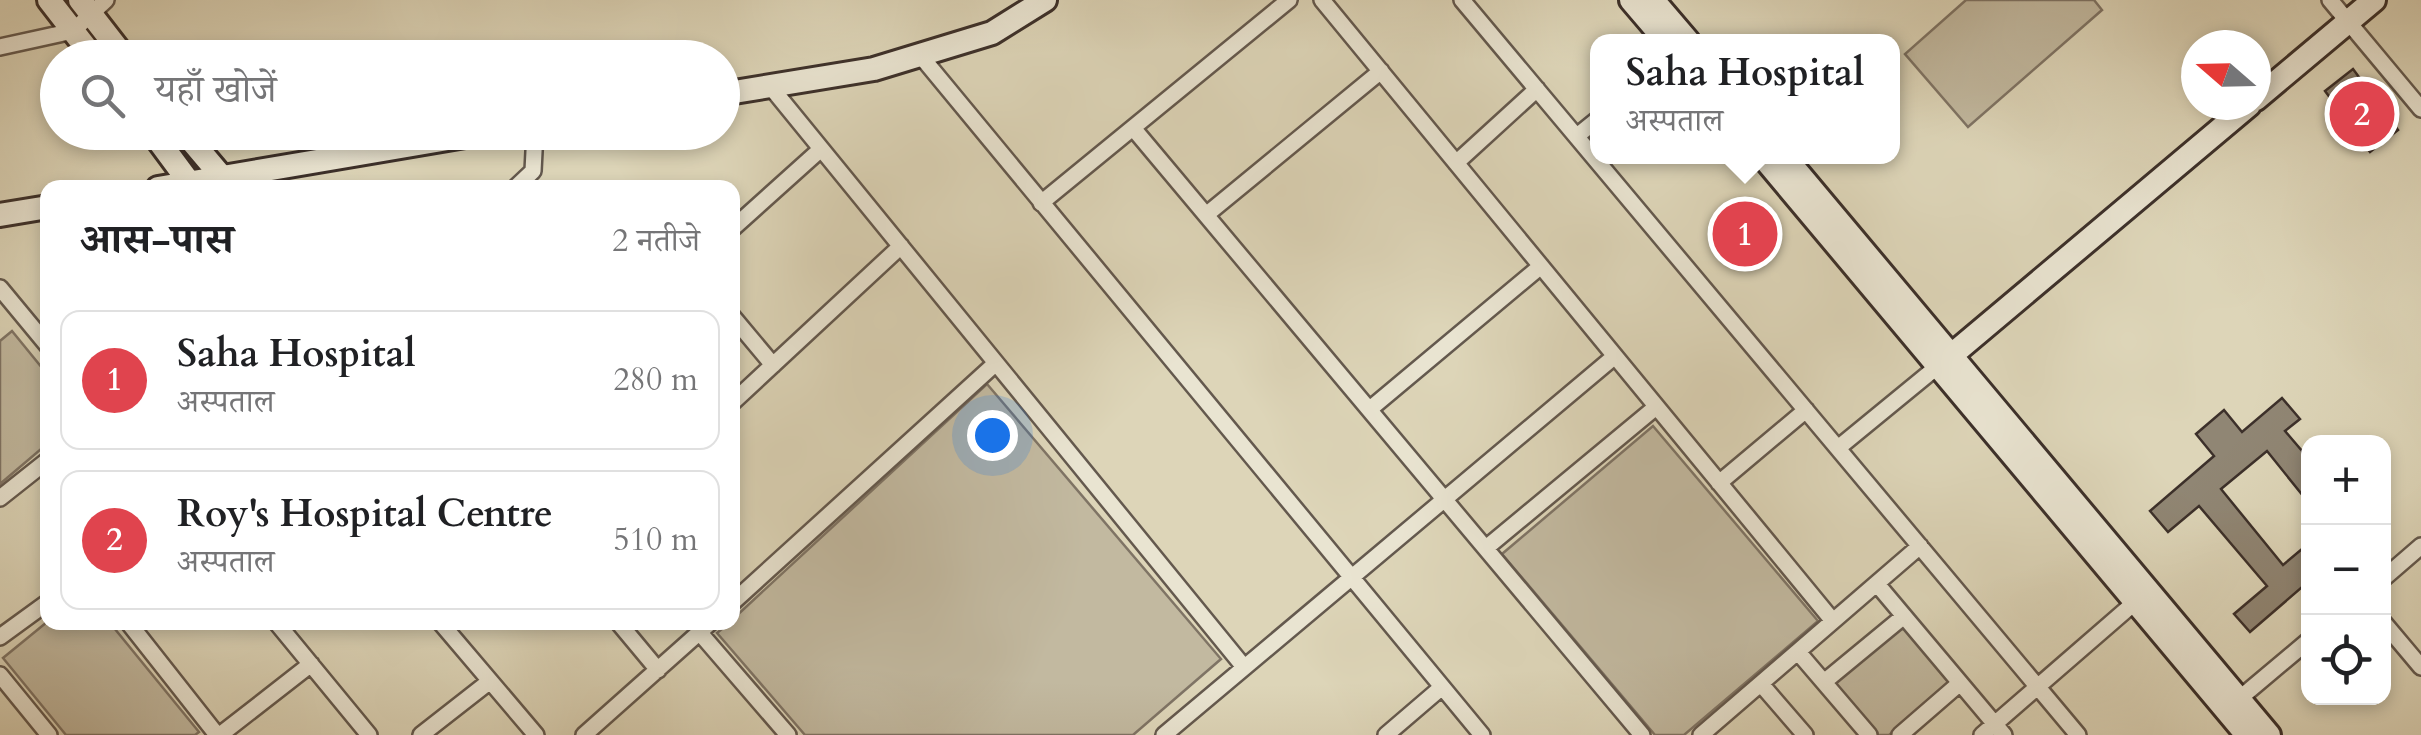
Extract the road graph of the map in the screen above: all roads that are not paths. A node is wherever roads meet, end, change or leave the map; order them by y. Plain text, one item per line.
1 (50, 0) edge
2 (1046, 0) edge
3 (1289, 0) edge
4 (1322, 0) edge
5 (1462, 0) edge
6 (1631, 0) edge
7 (1653, 0) edge
8 (2330, 0) edge
9 (2374, 0) edge
10 (92, 5) edge
11 (2348, 22) junction
12 (73, 31) junction
13 (1659, 34) edge
14 (1681, 34) edge
15 (80, 40) edge
16 (114, 40) edge
17 (0, 47) edge
18 (920, 55) junction
19 (1381, 71) junction
20 (770, 86) junction
21 (2271, 86) edge
22 (1537, 89) junction
23 (740, 91) edge
24 (2421, 110) edge
25 (2231, 120) edge
26 (1590, 126) edge
27 (1132, 128) junction
28 (1576, 136) junction
29 (821, 149) junction
30 (165, 150) edge
31 (203, 150) edge
32 (394, 150) edge
33 (533, 150) edge
34 (1590, 153) edge
35 (1456, 163) junction
36 (1600, 164) edge
37 (1769, 164) edge
38 (1790, 164) edge
39 (188, 180) edge
40 (235, 180) edge
41 (523, 180) edge
42 (1042, 202) junction
43 (40, 208) edge
44 (1206, 214) junction
45 (0, 215) edge
46 (740, 222) edge
47 (900, 246) junction
48 (1540, 266) junction
49 (0, 288) edge
50 (14, 306) junction
51 (0, 319) edge
52 (740, 326) edge
53 (40, 337) edge
54 (1614, 356) junction
55 (1944, 361) junction
56 (996, 363) junction
57 (773, 365) junction
58 (740, 395) edge
59 (1656, 406) junction
60 (1370, 409) junction
61 (1806, 410) junction
62 (1838, 448) junction
63 (40, 466) edge
64 (1719, 482) junction
65 (0, 498) edge
66 (1444, 498) junction
67 (1920, 546) junction
68 (2421, 546) edge
69 (1486, 548) junction
70 (2391, 572) edge
71 (1350, 576) junction
72 (1877, 584) junction
73 (740, 596) edge
74 (2141, 597) junction
75 (40, 608) edge
76 (1904, 616) junction
77 (1833, 622) junction
78 (134, 630) edge
79 (283, 630) edge
80 (447, 630) edge
81 (625, 630) edge
82 (704, 630) edge
83 (708, 630) edge
84 (2391, 631) edge
85 (0, 637) edge
86 (2301, 647) edge
87 (1798, 652) junction
88 (311, 664) junction
89 (1244, 667) junction
90 (2421, 667) edge
91 (658, 670) junction
92 (0, 675) edge
93 (490, 681) junction
94 (1824, 682) junction
95 (1960, 683) junction
96 (1761, 684) junction
97 (2038, 686) junction
98 (1442, 687) junction
99 (2232, 705) junction
100 (1993, 731) edge
101 (1796, 732) edge
102 (1477, 733) edge
103 (49, 735) edge
104 (218, 735) edge
105 (369, 735) edge
106 (422, 735) edge
107 (536, 735) edge
108 (584, 735) edge
109 (788, 735) edge
110 (1164, 735) edge
111 (1386, 735) edge
112 (1642, 735) edge
113 (1702, 735) edge
114 (1869, 735) edge
115 (1900, 735) edge
116 (2078, 735) edge
117 (2247, 735) edge
118 (2269, 735) edge

1 - 12 street
2 - 18 street
3 - 27 street
4 - 19 street
5 - 22 street
6 - 13 street
7 - 14 street
8 - 11 street
9 - 11 street
10 - 12 street
10 - 16 street
11 - 21 street
11 - 24 street
12 - 15 street
12 - 17 street
18 - 20 street
18 - 42 street
19 - 35 street
19 - 44 street
20 - 23 street
20 - 29 street
22 - 28 street
22 - 35 street
25 - 55 street
26 - 28 street
27 - 42 street
27 - 44 street
28 - 34 street
29 - 46 street
29 - 47 street
30 - 39 street
31 - 40 street
32 - 40 street
33 - 41 street
35 - 48 street
36 - 61 street
37 - 55 street
38 - 55 street
42 - 71 street
43 - 45 street
44 - 60 street
47 - 56 street
47 - 57 street
48 - 54 street
48 - 60 street
49 - 50 street
50 - 51 street
50 - 53 street
52 - 57 street
54 - 59 street
54 - 66 street
55 - 62 street
55 - 74 street
56 - 73 street
56 - 89 street
57 - 58 street
59 - 64 street
59 - 69 street
60 - 66 street
61 - 62 street
61 - 64 street
62 - 67 street
63 - 65 street
64 - 77 street
66 - 69 street
66 - 71 street
67 - 72 street
67 - 97 street
68 - 70 street
69 - 112 street
71 - 89 street
71 - 98 street
72 - 76 street
72 - 77 street
74 - 97 street
74 - 99 street
75 - 85 street
76 - 94 street
76 - 95 street
77 - 87 street
78 - 104 street
79 - 88 street
80 - 93 street
81 - 91 street
82 - 91 street
83 - 109 street
84 - 90 street
86 - 99 street
87 - 94 street
87 - 96 street
88 - 104 street
88 - 105 street
89 - 110 street
91 - 108 street
92 - 103 street
93 - 106 street
93 - 107 street
94 - 114 street
95 - 100 street
95 - 115 street
96 - 101 street
96 - 113 street
97 - 100 street
97 - 116 street
98 - 102 street
98 - 111 street
99 - 117 street
99 - 118 street

